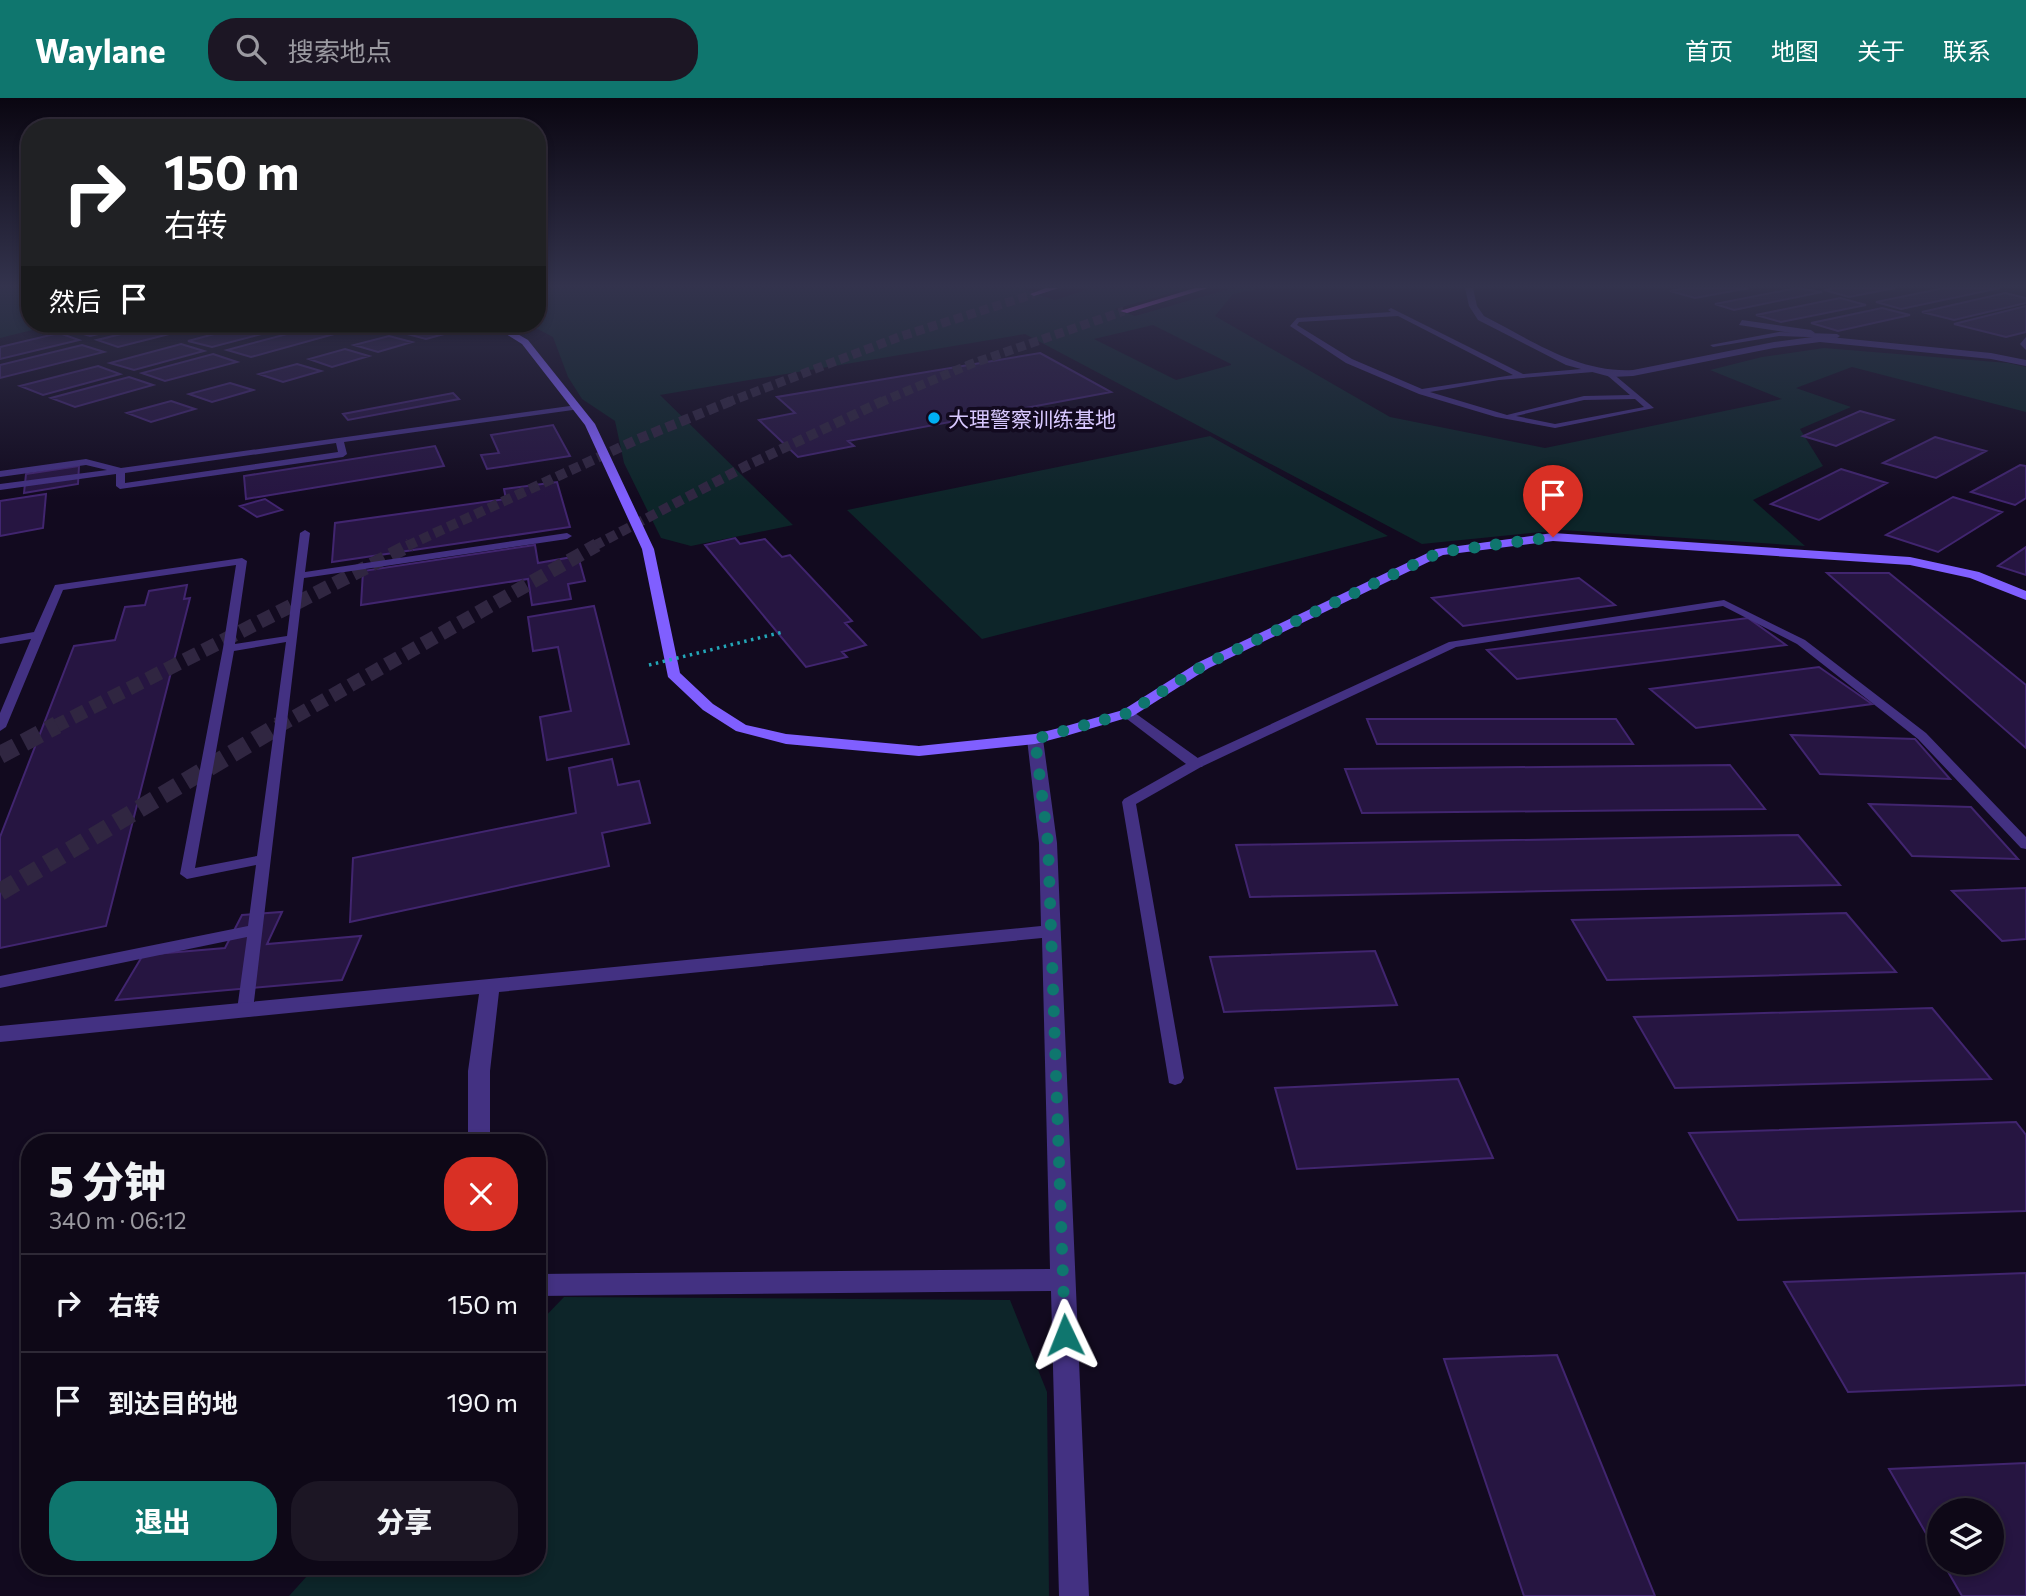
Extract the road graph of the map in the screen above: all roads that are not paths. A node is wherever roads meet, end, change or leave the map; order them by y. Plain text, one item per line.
1 (538, 358) edge
2 (1344, 358) edge
3 (1485, 358) edge
4 (1561, 358) edge
5 (1708, 358) edge
6 (2001, 358) edge
7 (2026, 363) edge
8 (1593, 370) junction
9 (1611, 374) junction
10 (1521, 376) junction
11 (1422, 392) junction
12 (1637, 397) junction
13 (577, 407) junction
14 (1505, 417) junction
15 (339, 440) junction
16 (121, 471) junction
17 (0, 474) edge
18 (0, 487) edge
19 (305, 533) dead end
20 (567, 536) dead end
21 (299, 576) junction
22 (2026, 596) edge
23 (39, 635) junction
24 (292, 638) junction
25 (0, 641) edge
26 (229, 648) junction
27 (1128, 713) junction
28 (0, 727) edge
29 (1035, 739) junction
30 (1196, 764) junction
31 (2026, 845) edge
32 (264, 859) junction
33 (255, 930) junction
34 (1051, 931) junction
35 (0, 982) edge
36 (490, 986) junction
37 (245, 1010) junction
38 (0, 1034) edge
39 (1175, 1078) dead end
40 (479, 1134) edge
41 (1063, 1280) junction
42 (546, 1285) edge
43 (1074, 1596) edge

1 - 13 street
2 - 11 lane
3 - 10 lane
4 - 8 street
5 - 9 street
6 - 7 street
8 - 9 street
8 - 10 lane
9 - 12 lane
10 - 11 lane
11 - 14 lane
12 - 14 lane
12 - 14 lane
13 - 15 lane
13 - 29 street
15 - 16 lane
15 - 16 lane
16 - 17 lane
16 - 18 lane
19 - 21 lane
20 - 21 lane
21 - 24 lane
22 - 27 street
23 - 25 lane
23 - 26 lane
23 - 28 lane
24 - 26 lane
24 - 32 lane
26 - 32 lane
27 - 29 street
27 - 30 street
29 - 34 street
30 - 31 lane
30 - 39 lane
32 - 33 lane
33 - 35 lane
33 - 37 lane
34 - 36 street
34 - 41 street
36 - 37 street
36 - 40 street
37 - 38 street
41 - 42 street
41 - 43 street

